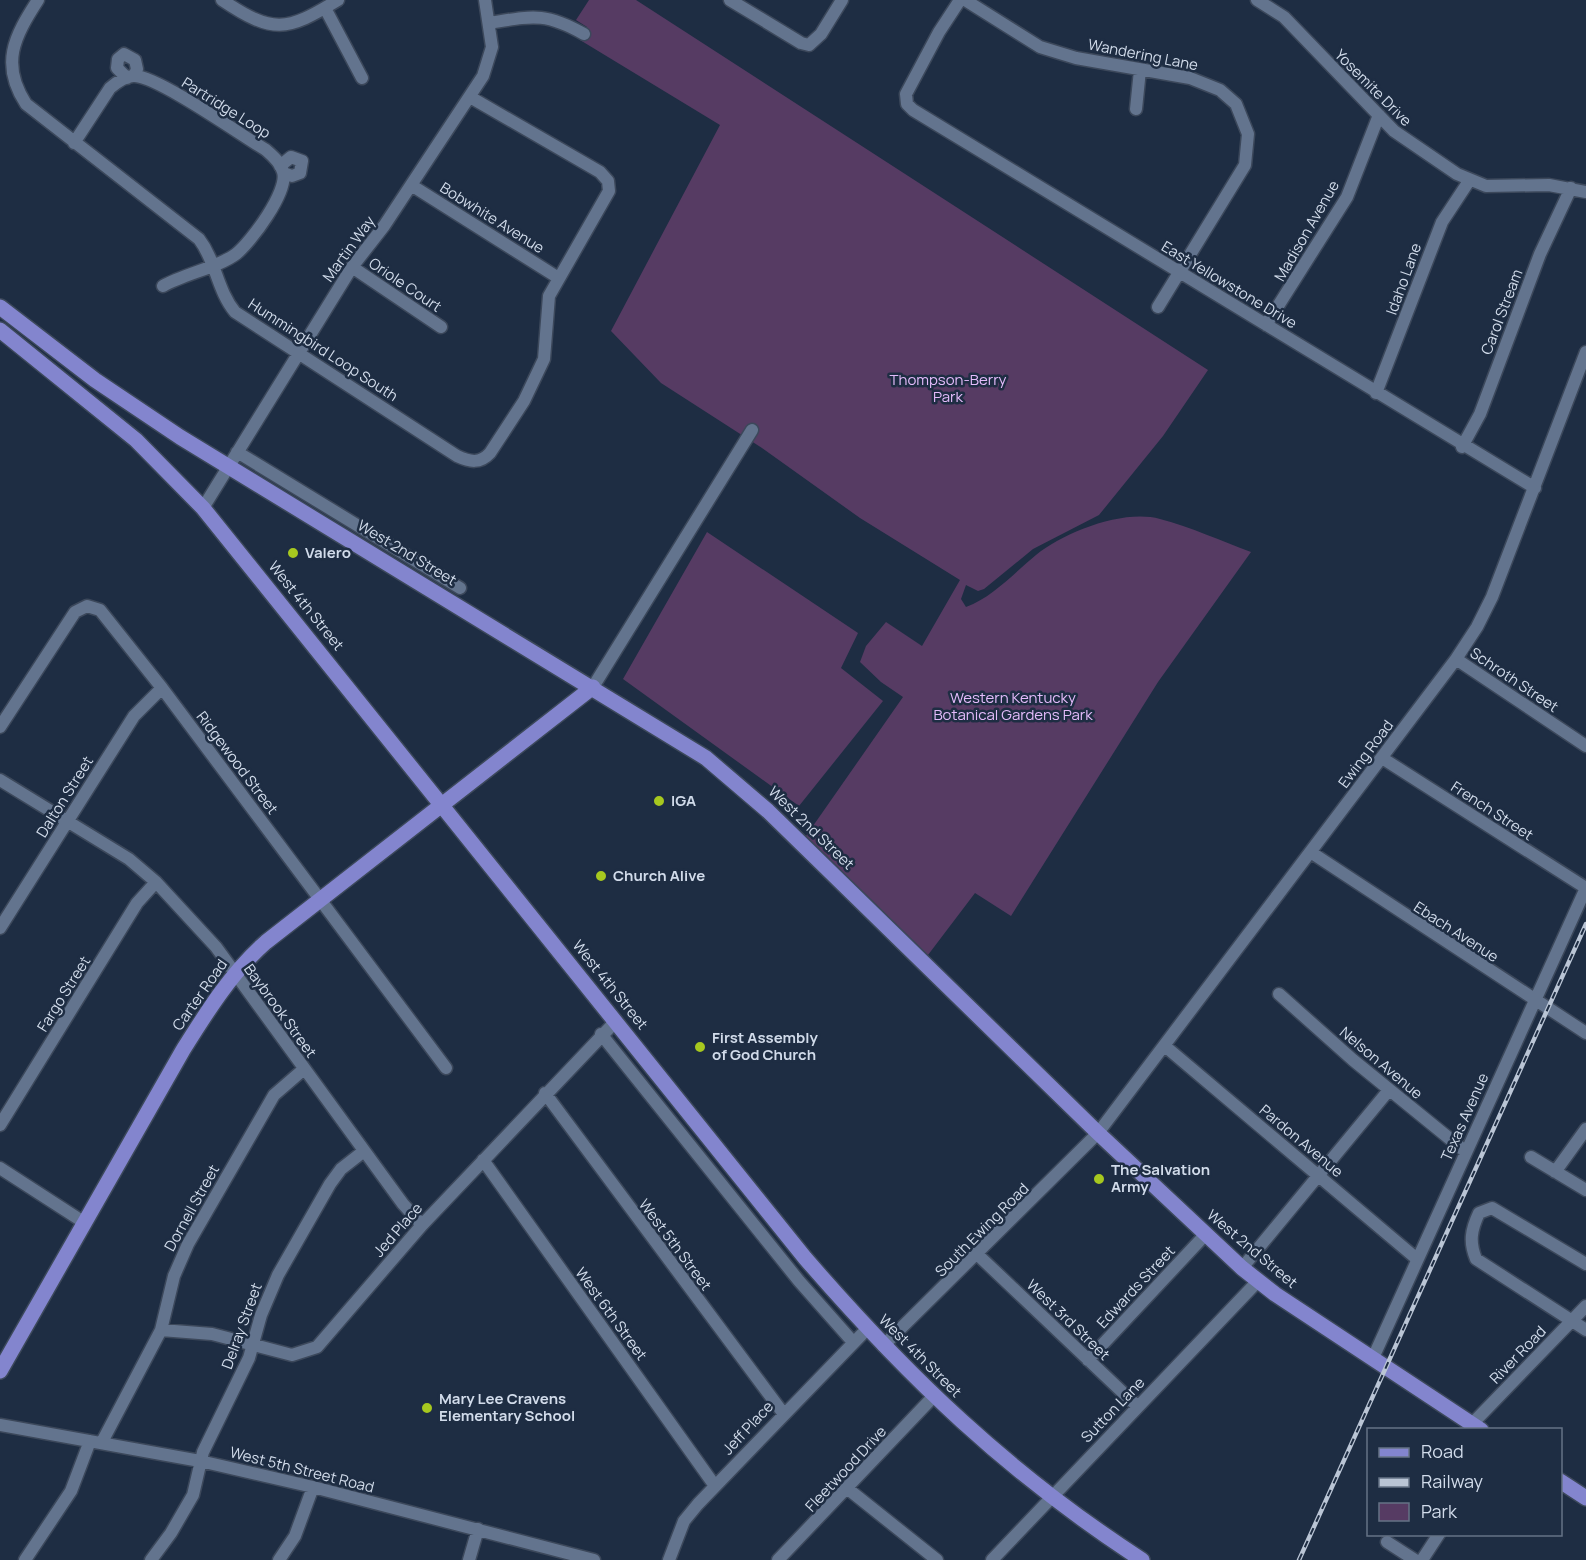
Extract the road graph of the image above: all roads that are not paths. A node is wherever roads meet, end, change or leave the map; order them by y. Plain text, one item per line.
1 (38, 0) edge
2 (222, 0) edge
3 (338, 0) edge
4 (485, 0) edge
5 (730, 0) edge
6 (842, 0) edge
7 (960, 0) edge
8 (965, 0) edge
9 (1257, 0) edge
10 (325, 8) junction
11 (489, 23) junction
12 (584, 34) dead end
13 (4, 62) edge
14 (1140, 70) junction
15 (362, 78) dead end
16 (8, 87) edge
17 (470, 97) junction
18 (1136, 109) dead end
19 (1379, 116) junction
20 (74, 143) junction
21 (1469, 181) junction
22 (411, 185) junction
23 (1571, 188) junction
24 (1586, 192) edge
25 (213, 264) junction
26 (352, 267) junction
27 (1180, 273) junction
28 (557, 278) junction
29 (163, 286) dead end
30 (0, 306) edge
31 (1158, 307) dead end
32 (1266, 325) junction
33 (441, 327) dead end
34 (0, 330) edge
35 (298, 352) junction
36 (1586, 352) edge
37 (1376, 393) junction
38 (752, 430) dead end
39 (1462, 447) junction
40 (237, 452) junction
41 (228, 467) junction
42 (1535, 488) junction
43 (203, 508) junction
44 (428, 578) junction
45 (460, 588) dead end
46 (1456, 659) junction
47 (593, 687) junction
48 (162, 688) junction
49 (0, 727) edge
50 (1586, 747) edge
51 (1382, 758) junction
52 (0, 780) edge
53 (440, 804) junction
54 (66, 822) junction
55 (1312, 853) junction
56 (156, 882) junction
57 (1586, 888) edge
58 (320, 899) junction
59 (0, 928) edge
60 (235, 974) junction
61 (1280, 994) dead end
62 (1535, 1000) junction
63 (616, 1021) junction
64 (602, 1034) junction
65 (1586, 1034) edge
66 (1166, 1047) junction
67 (446, 1068) dead end
68 (304, 1069) junction
69 (1389, 1090) junction
70 (545, 1093) junction
71 (0, 1125) edge
72 (1586, 1129) edge
73 (1098, 1133) junction
74 (364, 1151) junction
75 (1466, 1152) junction
76 (1531, 1157) dead end
77 (483, 1160) junction
78 (0, 1168) edge
79 (1555, 1172) junction
80 (1318, 1174) junction
81 (1586, 1190) edge
82 (85, 1223) junction
83 (422, 1225) junction
84 (1205, 1235) junction
85 (978, 1255) junction
86 (1417, 1259) junction
87 (1586, 1264) edge
88 (1242, 1268) junction
89 (1258, 1281) junction
90 (1586, 1306) edge
91 (1572, 1321) junction
92 (867, 1329) junction
93 (161, 1330) junction
94 (1586, 1330) edge
95 (853, 1342) junction
96 (254, 1344) junction
97 (883, 1346) junction
98 (1372, 1358) junction
99 (1088, 1360) junction
100 (0, 1371) edge
101 (933, 1397) junction
102 (1137, 1406) junction
103 (783, 1413) junction
104 (0, 1425) edge
105 (1477, 1427) edge
106 (96, 1441) junction
107 (200, 1461) junction
108 (1562, 1482) edge
109 (715, 1486) junction
110 (313, 1487) junction
111 (848, 1489) junction
112 (1051, 1497) junction
113 (1586, 1498) edge
114 (478, 1529) junction
115 (1438, 1536) edge
116 (1387, 1542) dead end
117 (25, 1560) edge
118 (151, 1560) edge
119 (279, 1560) edge
120 (469, 1560) edge
121 (594, 1560) edge
122 (669, 1560) edge
123 (778, 1560) edge
124 (937, 1560) edge
125 (992, 1560) edge
126 (1142, 1560) edge
127 (1415, 1560) edge
128 (1422, 1560) edge

1 - 13 street
2 - 10 street
3 - 10 street
4 - 11 street, Martin Way
5 - 6 street
7 - 27 street, East Yellowstone Drive
8 - 14 street, Wandering Lane
9 - 19 street, Yosemite Drive
10 - 15 street
11 - 12 street
11 - 17 street, Martin Way
13 - 16 street
14 - 18 street
14 - 27 street, Wandering Lane
16 - 20 street, Hummingbird Loop South
17 - 22 street, Martin Way
17 - 28 street
19 - 21 street, Yosemite Drive
19 - 32 street, Madison Avenue
20 - 25 street, Hummingbird Loop South
20 - 25 street, Partridge Loop
21 - 23 street, Yosemite Drive
21 - 37 street, Idaho Lane
22 - 26 street, Martin Way
22 - 28 street, Bobwhite Avenue
23 - 24 street, Yosemite Drive
23 - 39 street, Carol Stream
25 - 29 street, Partridge Loop
25 - 35 street, Hummingbird Loop South
26 - 33 street, Oriole Court
26 - 35 street, Martin Way
27 - 31 street, Wandering Lane
27 - 32 street, East Yellowstone Drive
28 - 35 street, Hummingbird Loop South
30 - 41 main road, West 2nd Street
32 - 37 street, East Yellowstone Drive
34 - 43 main road, West 4th Street
35 - 40 street, Martin Way
36 - 42 street, Ewing Road
37 - 39 street, East Yellowstone Drive
38 - 47 street
39 - 42 street, East Yellowstone Drive
40 - 41 street, Martin Way
40 - 44 street, West 2nd Street
41 - 43 street, Martin Way
41 - 44 main road, West 2nd Street
42 - 46 street, Ewing Road
43 - 53 main road, West 4th Street
44 - 45 street, West 2nd Street
44 - 47 main road, West 2nd Street
46 - 50 street, Schroth Street
46 - 51 street, Ewing Road
47 - 53 main road, Carter Road
47 - 73 main road, West 2nd Street
48 - 49 street, Ridgewood Street
48 - 54 street, Dalton Street
48 - 58 street, Ridgewood Street
51 - 55 street, Ewing Road
51 - 57 street, French Street
52 - 54 street, Baybrook Street
53 - 58 main road, Carter Road
53 - 63 main road, West 4th Street
54 - 56 street, Baybrook Street
54 - 59 street, Dalton Street
55 - 62 street, Ebach Avenue
55 - 66 street, Ewing Road
56 - 60 street, Baybrook Street
56 - 71 street, Fargo Street
57 - 62 street, Texas Avenue
58 - 60 main road, Carter Road
58 - 67 street, Ridgewood Street
60 - 68 street, Baybrook Street
60 - 82 main road, Carter Road
61 - 69 street, Nelson Avenue
62 - 65 street, Ebach Avenue
62 - 75 street, Texas Avenue
63 - 64 street, Jed Place
63 - 92 main road, West 4th Street
64 - 70 street, Jed Place
64 - 95 street
66 - 73 street, Ewing Road
66 - 80 street, Pardon Avenue
68 - 74 street, Baybrook Street
68 - 93 street, Dornell Street
69 - 75 street, Nelson Avenue
69 - 80 street
70 - 77 street, Jed Place
70 - 103 street, West 5th Street
72 - 79 street
73 - 84 main road, West 2nd Street
73 - 85 street, South Ewing Road
74 - 83 street, Baybrook Street
74 - 96 street, Delray Street
75 - 86 street, Texas Avenue
76 - 79 street
77 - 83 street, Jed Place
77 - 109 street, West 6th Street
78 - 82 street
79 - 81 street
80 - 86 street, Pardon Avenue
80 - 88 street
82 - 100 main road, Carter Road
83 - 96 street, Jed Place
84 - 88 main road, West 2nd Street
84 - 99 street, Edwards Street
85 - 97 street, South Ewing Road
85 - 99 street, West 3rd Street
86 - 98 street, Texas Avenue
87 - 91 street
88 - 89 main road, West 2nd Street
89 - 98 main road, West 2nd Street
89 - 102 street, Sutton Lane
90 - 91 street, River Road
91 - 94 street
91 - 105 street, River Road
92 - 95 street, Jeff Place
92 - 97 main road, West 4th Street
93 - 96 street, Jed Place
93 - 106 street, Dornell Street
95 - 103 street, Jeff Place
96 - 107 street, Delray Street
97 - 101 main road, West 4th Street
98 - 105 main road, West 2nd Street
99 - 102 street, West 3rd Street
101 - 111 street, Fleetwood Drive
101 - 112 main road, West 4th Street
102 - 112 street, Sutton Lane
103 - 109 street, Jeff Place
104 - 106 street, West 5th Street Road
106 - 107 street, West 5th Street Road
106 - 117 street, Dornell Street
107 - 110 street, West 5th Street Road
107 - 118 street, Delray Street
108 - 113 main road
109 - 122 street, Jeff Place
110 - 114 street, West 5th Street Road
110 - 119 street
111 - 123 street, Fleetwood Drive
111 - 124 street
112 - 125 street, Sutton Lane
112 - 126 main road, West 4th Street
114 - 120 street
114 - 121 street, West 5th Street Road
115 - 128 street
116 - 127 street

